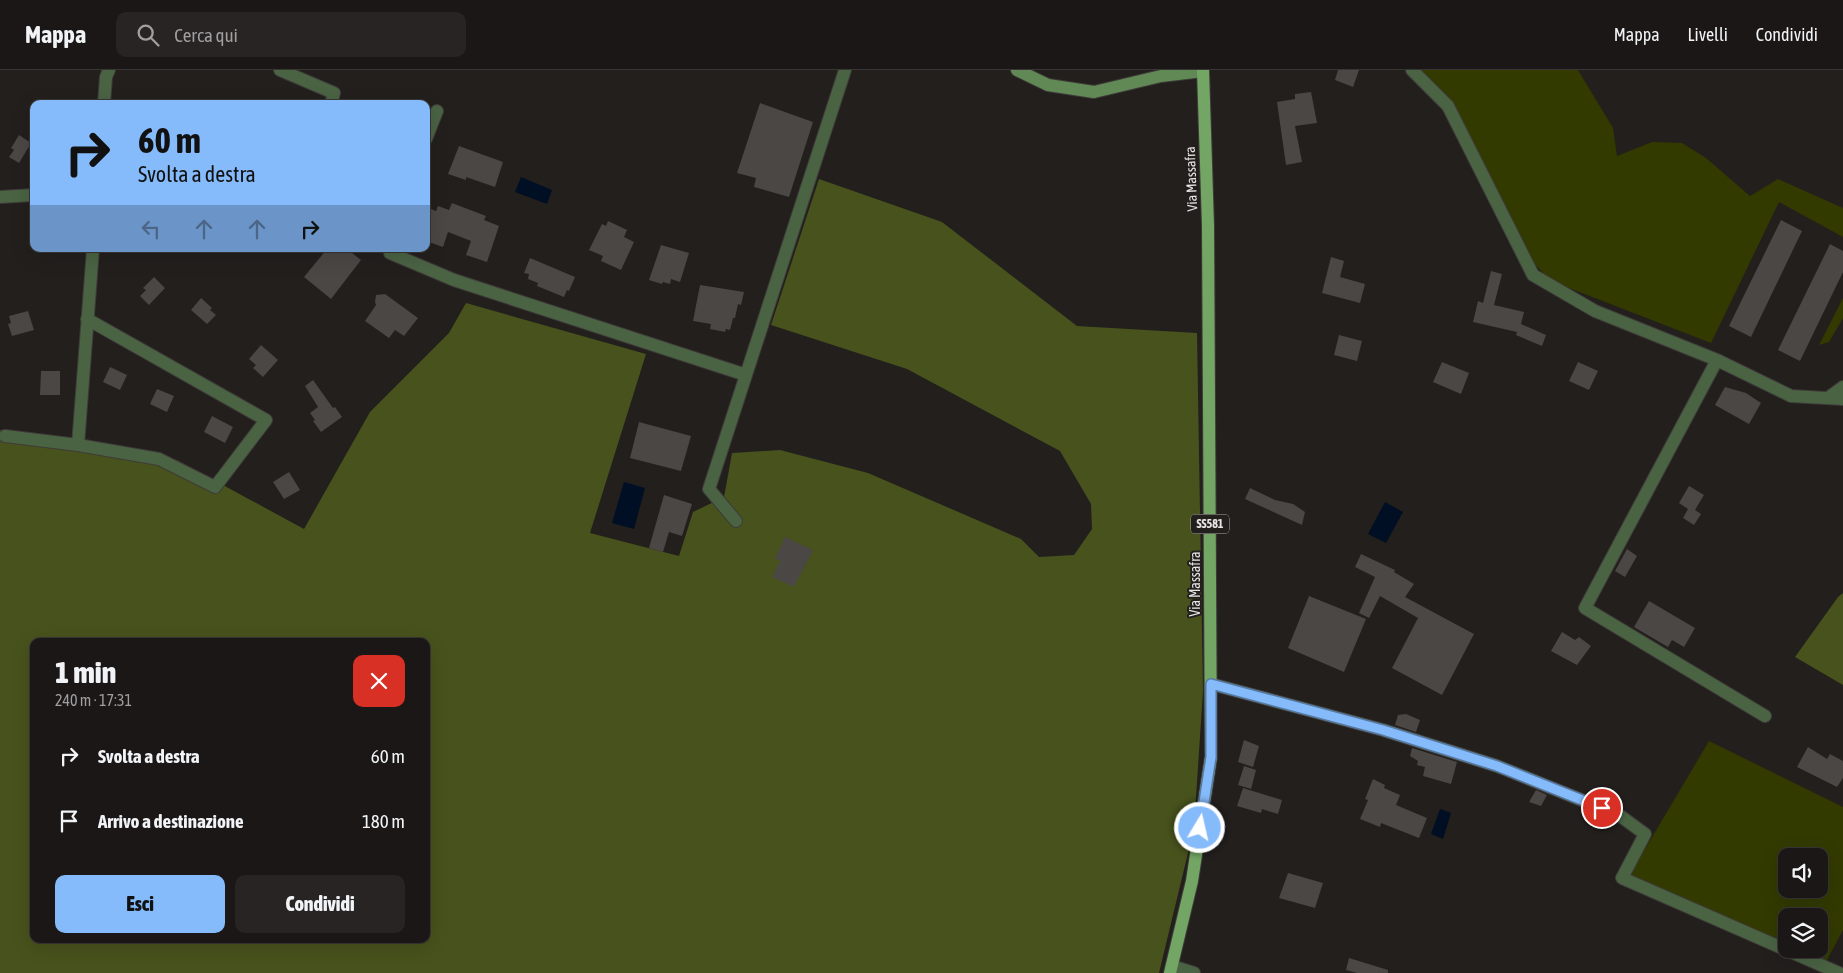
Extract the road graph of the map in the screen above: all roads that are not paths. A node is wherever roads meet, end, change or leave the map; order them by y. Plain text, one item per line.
1 (109, 70) edge
2 (280, 70) edge
3 (844, 70) edge
4 (1017, 70) edge
5 (1203, 70) edge
6 (1412, 70) edge
7 (104, 100) edge
8 (332, 100) edge
9 (437, 111) dead end
10 (430, 129) edge
11 (30, 195) edge
12 (0, 197) edge
13 (93, 252) edge
14 (390, 252) edge
15 (87, 319) junction
16 (1717, 360) junction
17 (746, 375) junction
18 (1843, 387) edge
19 (1828, 398) junction
20 (1843, 399) edge
21 (5, 436) dead end
22 (78, 445) junction
23 (736, 521) dead end
24 (1211, 684) junction
25 (1765, 716) dead end
26 (1171, 969) edge
27 (1194, 973) edge
28 (1839, 973) edge

1 - 7 street
2 - 8 street
3 - 17 street
4 - 5 street
5 - 24 main road, Via Massafra / SS581
6 - 16 street
9 - 10 street
11 - 12 street
13 - 15 street
14 - 17 street
15 - 22 street
15 - 22 street
16 - 19 street
16 - 25 street
17 - 23 street
18 - 19 street
19 - 20 street
21 - 22 street
24 - 26 main road, Via Massafra / SS581
24 - 28 street
26 - 27 street

